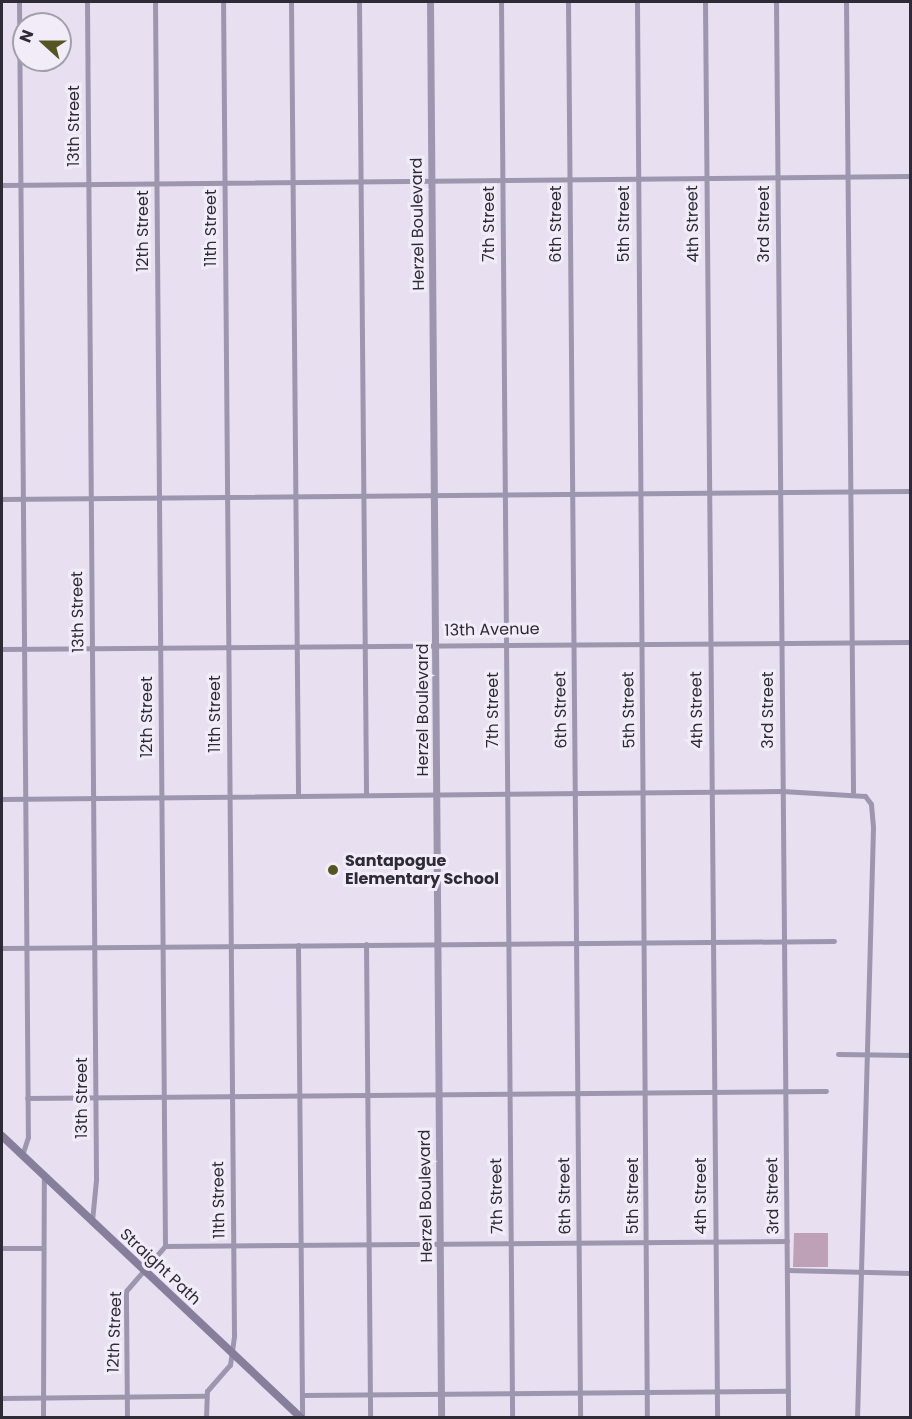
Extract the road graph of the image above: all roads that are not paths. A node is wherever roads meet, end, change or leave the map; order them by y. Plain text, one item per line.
1 (19, 2) edge
2 (87, 2) edge
3 (155, 2) edge
4 (223, 2) edge
5 (291, 2) edge
6 (359, 2) edge
7 (430, 2) edge
8 (501, 2) edge
9 (568, 2) edge
10 (637, 2) edge
11 (705, 2) edge
12 (776, 2) edge
13 (846, 2) edge
14 (910, 176) edge
15 (848, 177) junction
16 (638, 178) junction
17 (777, 178) junction
18 (706, 179) junction
19 (502, 180) junction
20 (570, 180) junction
21 (360, 181) junction
22 (431, 181) junction
23 (224, 182) junction
24 (294, 182) junction
25 (157, 183) junction
26 (88, 184) junction
27 (2, 185) edge
28 (20, 185) junction
29 (709, 491) junction
30 (910, 491) edge
31 (640, 492) junction
32 (779, 492) junction
33 (850, 492) junction
34 (572, 493) junction
35 (433, 494) junction
36 (505, 494) junction
37 (295, 495) junction
38 (363, 495) junction
39 (227, 496) junction
40 (158, 497) junction
41 (90, 498) junction
42 (22, 499) junction
43 (2, 500) edge
44 (710, 642) junction
45 (852, 642) junction
46 (910, 642) edge
47 (573, 643) junction
48 (641, 643) junction
49 (781, 643) junction
50 (436, 644) junction
51 (506, 644) junction
52 (296, 645) junction
53 (363, 645) junction
54 (228, 646) junction
55 (160, 647) junction
56 (92, 648) junction
57 (2, 649) edge
58 (23, 649) junction
59 (782, 790) junction
60 (711, 792) junction
61 (853, 792) junction
62 (575, 793) junction
63 (643, 793) junction
64 (366, 794) junction
65 (507, 794) junction
66 (437, 795) junction
67 (229, 796) junction
68 (298, 796) junction
69 (161, 797) junction
70 (92, 798) junction
71 (2, 799) edge
72 (25, 799) junction
73 (784, 941) junction
74 (834, 941) dead end
75 (712, 942) junction
76 (576, 943) junction
77 (644, 943) junction
78 (366, 944) junction
79 (508, 944) junction
80 (230, 945) junction
81 (298, 945) junction
82 (437, 945) junction
83 (94, 947) junction
84 (162, 947) junction
85 (2, 948) edge
86 (26, 948) junction
87 (838, 1054) dead end
88 (866, 1054) junction
89 (910, 1055) edge
90 (786, 1091) junction
91 (826, 1091) dead end
92 (646, 1092) junction
93 (714, 1092) junction
94 (577, 1093) junction
95 (438, 1094) junction
96 (509, 1094) junction
97 (299, 1095) junction
98 (367, 1095) junction
99 (163, 1096) junction
100 (231, 1096) junction
101 (27, 1098) junction
102 (96, 1098) junction
103 (2, 1136) edge
104 (22, 1155) junction
105 (44, 1176) junction
106 (92, 1221) junction
107 (787, 1241) junction
108 (647, 1242) junction
109 (715, 1242) junction
110 (579, 1243) junction
111 (510, 1244) junction
112 (300, 1245) junction
113 (369, 1245) junction
114 (440, 1245) junction
115 (165, 1246) junction
116 (233, 1246) junction
117 (2, 1248) edge
118 (41, 1248) junction
119 (143, 1269) junction
120 (787, 1270) junction
121 (860, 1272) junction
122 (910, 1273) edge
123 (233, 1354) junction
124 (788, 1391) junction
125 (647, 1392) junction
126 (717, 1392) junction
127 (579, 1393) junction
128 (441, 1394) junction
129 (511, 1394) junction
130 (302, 1395) junction
131 (370, 1395) junction
132 (206, 1396) junction
133 (127, 1397) junction
134 (2, 1398) edge
135 (43, 1398) junction
136 (43, 1418) edge
137 (127, 1418) edge
138 (206, 1418) edge
139 (302, 1418) edge
140 (370, 1418) edge
141 (441, 1418) edge
142 (512, 1418) edge
143 (580, 1418) edge
144 (647, 1418) edge
145 (717, 1418) edge
146 (788, 1418) edge
147 (857, 1418) edge

1 - 28 street
2 - 26 street, 13th Street
3 - 25 street, 12th Street
4 - 23 street, 11th Street
5 - 24 street
6 - 21 street
7 - 22 street, Herzel Boulevard
8 - 19 street, 7th Street
9 - 20 street, 6th Street
10 - 16 street, 5th Street
11 - 18 street, 4th Street
12 - 17 street, 3rd Street
13 - 15 street
14 - 15 street
15 - 17 street
15 - 33 street
16 - 18 street
16 - 20 street
16 - 31 street, 5th Street
17 - 18 street
17 - 32 street, 3rd Street
18 - 29 street, 4th Street
19 - 20 street
19 - 22 street
19 - 36 street, 7th Street
20 - 34 street, 6th Street
21 - 22 street
21 - 24 street
21 - 38 street
22 - 35 street, Herzel Boulevard
23 - 24 street
23 - 25 street
23 - 39 street, 11th Street
24 - 37 street
25 - 26 street
25 - 40 street, 12th Street
26 - 28 street
26 - 41 street, 13th Street
27 - 28 street
28 - 42 street
29 - 31 street
29 - 32 street
29 - 44 street, 4th Street
30 - 33 street
31 - 34 street
31 - 48 street, 5th Street
32 - 33 street
32 - 49 street, 3rd Street
33 - 45 street
34 - 36 street
34 - 47 street, 6th Street
35 - 36 street
35 - 38 street
35 - 50 street, Herzel Boulevard
36 - 51 street, 7th Street
37 - 38 street
37 - 39 street
37 - 52 street
38 - 53 street
39 - 40 street
39 - 54 street, 11th Street
40 - 41 street
40 - 55 street, 12th Street
41 - 42 street
41 - 56 street, 13th Street
42 - 43 street
42 - 58 street
44 - 48 street, 13th Avenue
44 - 49 street, 13th Avenue
44 - 60 street, 4th Street
45 - 46 street, 13th Avenue
45 - 49 street, 13th Avenue
45 - 61 street
47 - 48 street, 13th Avenue
47 - 51 street, 13th Avenue
47 - 62 street, 6th Street
48 - 63 street, 5th Street
49 - 59 street, 3rd Street
50 - 51 street, 13th Avenue
50 - 53 street, 13th Avenue
50 - 66 street, Herzel Boulevard
51 - 65 street, 7th Street
52 - 53 street, 13th Avenue
52 - 54 street, 13th Avenue
52 - 68 street
53 - 64 street
54 - 55 street, 13th Avenue
54 - 67 street, 11th Street
55 - 56 street, 13th Avenue
55 - 69 street, 12th Street
56 - 58 street, 13th Avenue
56 - 70 street, 13th Street
57 - 58 street, 13th Avenue
58 - 72 street
59 - 60 street
59 - 61 street
59 - 73 street, 3rd Street
60 - 63 street
60 - 75 street, 4th Street
61 - 88 street
62 - 63 street
62 - 65 street
62 - 76 street, 6th Street
63 - 77 street, 5th Street
64 - 66 street
64 - 68 street
65 - 66 street
65 - 79 street, 7th Street
66 - 82 street, Herzel Boulevard
67 - 68 street
67 - 69 street
67 - 80 street, 11th Street
69 - 70 street
69 - 84 street, 12th Street
70 - 72 street
70 - 83 street, 13th Street
71 - 72 street
72 - 86 street
73 - 74 street
73 - 75 street
73 - 90 street, 3rd Street
75 - 77 street
75 - 93 street, 4th Street
76 - 77 street
76 - 79 street
76 - 94 street, 6th Street
77 - 92 street, 5th Street
78 - 81 street
78 - 82 street
78 - 98 street
79 - 82 street
79 - 96 street, 7th Street
80 - 81 street
80 - 84 street
80 - 100 street, 11th Street
81 - 97 street
82 - 95 street, Herzel Boulevard
83 - 84 street
83 - 86 street
83 - 102 street, 13th Street
84 - 99 street, 12th Street
85 - 86 street
86 - 101 street
87 - 88 street
88 - 89 street
88 - 121 street
90 - 91 street
90 - 93 street
90 - 107 street, 3rd Street
92 - 93 street
92 - 94 street
92 - 108 street, 5th Street
93 - 109 street, 4th Street
94 - 96 street
94 - 110 street, 6th Street
95 - 96 street
95 - 98 street
95 - 114 street, Herzel Boulevard
96 - 111 street, 7th Street
97 - 98 street
97 - 100 street
97 - 112 street
98 - 113 street
99 - 100 street
99 - 102 street
99 - 115 street, 12th Street
100 - 116 street, 11th Street
101 - 102 street
101 - 104 street
102 - 106 street, 13th Street
103 - 104 main road, Straight Path
104 - 105 main road, Straight Path
105 - 106 main road, Straight Path
105 - 118 street
106 - 119 main road, Straight Path
107 - 109 street
107 - 120 street, 3rd Street
108 - 109 street
108 - 110 street
108 - 125 street, 5th Street
109 - 126 street, 4th Street
110 - 111 street
110 - 127 street, 6th Street
111 - 114 street
111 - 129 street, 7th Street
112 - 113 street
112 - 116 street
112 - 130 street
113 - 114 street
113 - 131 street
114 - 128 street, Herzel Boulevard
115 - 116 street
115 - 119 street, 12th Street
116 - 123 street, 11th Street
117 - 118 street
118 - 135 street
119 - 123 main road, Straight Path
119 - 133 street, 12th Street
120 - 121 street
120 - 124 street, 3rd Street
121 - 122 street
121 - 147 street
123 - 132 street
123 - 139 main road, Straight Path
124 - 126 street
124 - 146 street, 3rd Street
125 - 126 street
125 - 127 street
125 - 144 street, 5th Street
126 - 145 street, 4th Street
127 - 129 street
127 - 143 street, 6th Street
128 - 129 street
128 - 131 street
128 - 141 street, Herzel Boulevard
129 - 142 street, 7th Street
130 - 131 street
130 - 139 street
131 - 140 street
132 - 133 street
132 - 138 street
133 - 135 street
133 - 137 street, 12th Street
134 - 135 street
135 - 136 street

